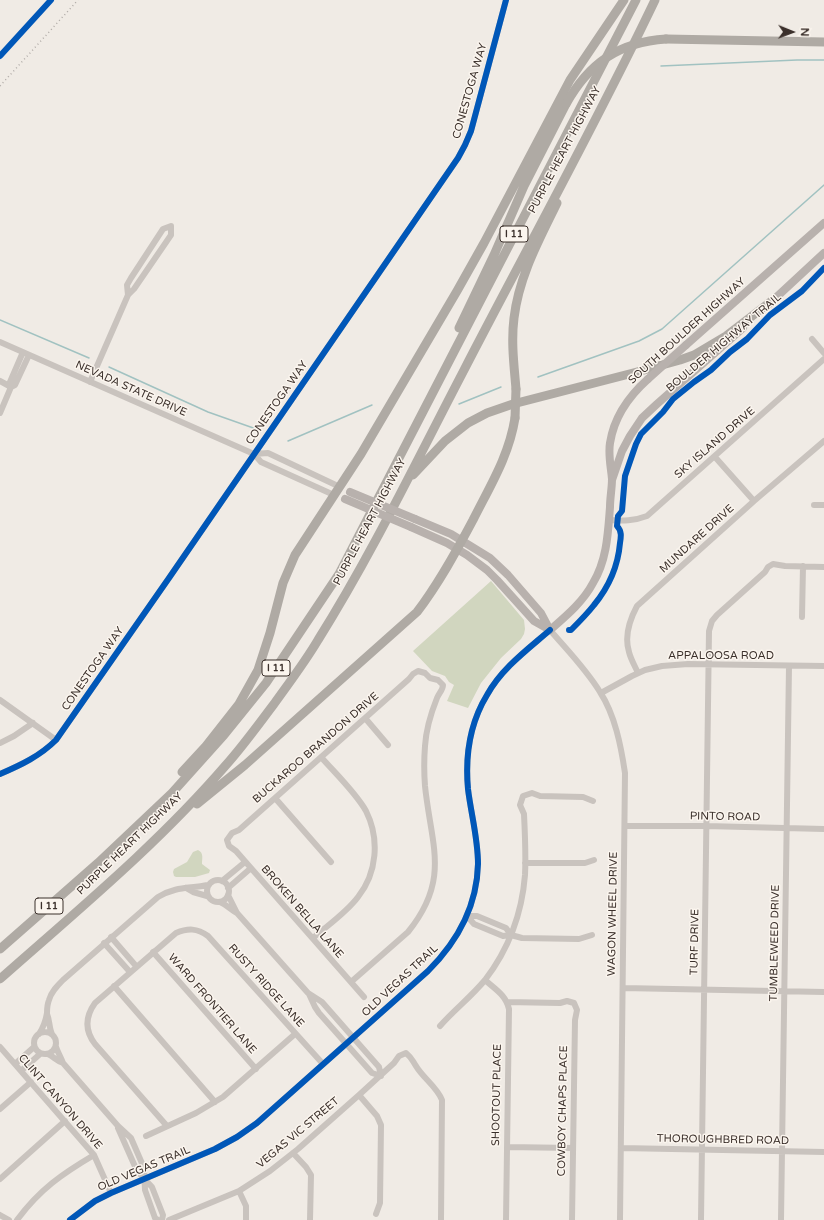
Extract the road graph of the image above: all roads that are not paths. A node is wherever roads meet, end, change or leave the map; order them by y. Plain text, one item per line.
1 (506, 0) edge
2 (624, 0) edge
3 (636, 0) edge
4 (655, 0) edge
5 (824, 42) edge
6 (630, 52) junction
7 (824, 223) edge
8 (824, 253) edge
9 (128, 295) junction
10 (773, 300) junction
11 (812, 339) dead end
12 (0, 342) edge
13 (824, 353) edge
14 (26, 354) junction
15 (824, 359) edge
16 (0, 381) edge
17 (90, 382) junction
18 (12, 387) junction
19 (0, 413) edge
20 (408, 439) junction
21 (824, 441) edge
22 (254, 454) junction
23 (715, 457) junction
24 (612, 480) junction
25 (404, 485) junction
26 (340, 487) junction
27 (334, 495) junction
28 (754, 501) junction
29 (814, 505) dead end
30 (824, 505) edge
31 (609, 520) junction
32 (462, 540) junction
33 (458, 550) junction
34 (803, 566) junction
35 (824, 567) edge
36 (802, 617) dead end
37 (550, 630) junction
38 (708, 664) junction
39 (789, 666) junction
40 (824, 666) edge
41 (638, 673) junction
42 (601, 693) junction
43 (0, 700) edge
44 (365, 718) junction
45 (33, 724) junction
46 (56, 740) junction
47 (0, 743) edge
48 (388, 745) dead end
49 (321, 757) junction
50 (0, 774) edge
51 (275, 798) junction
52 (593, 801) dead end
53 (171, 824) junction
54 (625, 826) junction
55 (706, 826) junction
56 (787, 828) junction
57 (824, 829) edge
58 (226, 840) joint
59 (594, 860) dead end
60 (245, 862) junction
61 (331, 862) dead end
62 (98, 863) junction
63 (525, 863) junction
64 (251, 868) junction
65 (222, 881) junction
66 (208, 885) junction
67 (186, 888) junction
68 (228, 892) junction
69 (207, 896) junction
70 (220, 902) junction
71 (237, 913) junction
72 (467, 916) junction
73 (511, 935) junction
74 (592, 936) dead end
75 (111, 937) junction
76 (313, 938) junction
77 (104, 943) junction
78 (0, 949) edge
79 (153, 952) junction
80 (136, 966) junction
81 (130, 972) junction
82 (0, 979) edge
83 (485, 980) junction
84 (351, 982) junction
85 (114, 986) junction
86 (623, 988) junction
87 (704, 989) junction
88 (785, 991) junction
89 (824, 992) edge
90 (308, 993) junction
91 (364, 997) dead end
92 (508, 1002) junction
93 (46, 1014) junction
94 (440, 1026) dead end
95 (40, 1034) junction
96 (52, 1034) junction
97 (295, 1034) junction
98 (353, 1038) junction
99 (347, 1043) junction
100 (0, 1047) edge
101 (34, 1047) junction
102 (56, 1047) junction
103 (40, 1054) junction
104 (48, 1054) junction
105 (63, 1063) junction
106 (15, 1064) junction
107 (323, 1064) junction
108 (256, 1069) junction
109 (21, 1070) junction
110 (381, 1076) junction
111 (30, 1082) junction
112 (359, 1095) junction
113 (215, 1102) junction
114 (0, 1109) edge
115 (65, 1121) junction
116 (167, 1126) junction
117 (146, 1136) dead end
118 (506, 1147) junction
119 (573, 1148) junction
120 (621, 1148) junction
121 (702, 1149) junction
122 (782, 1151) junction
123 (824, 1152) edge
124 (293, 1153) junction
125 (94, 1155) junction
126 (0, 1179) edge
127 (144, 1179) junction
128 (239, 1191) junction
129 (111, 1193) junction
130 (376, 1214) dead end
131 (0, 1215) edge
132 (8, 1220) edge
133 (17, 1220) edge
134 (70, 1220) edge
135 (158, 1220) edge
136 (162, 1220) edge
137 (169, 1220) edge
138 (246, 1220) edge
139 (310, 1220) edge
140 (441, 1220) edge
141 (506, 1220) edge
142 (572, 1220) edge
143 (620, 1220) edge
144 (701, 1220) edge
145 (781, 1220) edge

1 - 22 street, CONESTOGA WAY
2 - 26 highway
3 - 20 highway, PURPLE HEART HIGHWAY / I 11
4 - 6 highway, PURPLE HEART HIGHWAY / I 11
5 - 20 highway, bridge
6 - 25 highway, PURPLE HEART HIGHWAY / I 11
6 - 32 highway, bridge
7 - 24 main road, SOUTH BOULDER HIGHWAY, bridge
8 - 10 main road, SOUTH BOULDER HIGHWAY
9 - 9 street
9 - 17 street
10 - 24 main road, SOUTH BOULDER HIGHWAY
10 - 25 highway
11 - 13 street
12 - 14 street, NEVADA STATE DRIVE
14 - 17 street, NEVADA STATE DRIVE
14 - 18 street
15 - 23 street, SKY ISLAND DRIVE
16 - 18 street
17 - 22 street, NEVADA STATE DRIVE
18 - 19 street
20 - 62 highway, PURPLE HEART HIGHWAY / I 11
21 - 28 street, MUNDARE DRIVE
22 - 26 street, NEVADA STATE DRIVE
22 - 27 street, NEVADA STATE DRIVE
22 - 46 street, CONESTOGA WAY
23 - 28 street
23 - 31 street, SKY ISLAND DRIVE
24 - 31 main road, SOUTH BOULDER HIGHWAY
25 - 53 highway, PURPLE HEART HIGHWAY / I 11
26 - 27 highway
26 - 32 main road, WAGON WHEEL DRIVE, bridge
27 - 33 main road, WAGON WHEEL DRIVE, bridge
27 - 62 highway
28 - 41 street, MUNDARE DRIVE
29 - 30 street
31 - 37 main road, SOUTH BOULDER HIGHWAY
32 - 33 highway
32 - 37 main road, WAGON WHEEL DRIVE
33 - 37 main road, WAGON WHEEL DRIVE
33 - 53 highway
34 - 35 street, TURF DRIVE
34 - 36 street
34 - 38 street, TURF DRIVE
37 - 42 street, WAGON WHEEL DRIVE
37 - 72 street, OLD VEGAS TRAIL
38 - 39 street, APPALOOSA ROAD
38 - 41 street, APPALOOSA ROAD
38 - 55 street, TURF DRIVE
39 - 40 street, APPALOOSA ROAD
39 - 56 street, TUMBLEWEED DRIVE
41 - 42 street, APPALOOSA ROAD
42 - 54 street, WAGON WHEEL DRIVE
43 - 45 street
44 - 48 street
44 - 49 street, BUCKAROO BRANDON DRIVE
44 - 84 street, BUCKAROO BRANDON DRIVE
45 - 46 street
45 - 47 street
46 - 50 street, CONESTOGA WAY
49 - 51 street, BUCKAROO BRANDON DRIVE
49 - 76 street
51 - 58 street, BUCKAROO BRANDON DRIVE
51 - 61 street
52 - 63 street
53 - 82 highway, PURPLE HEART HIGHWAY / I 11
54 - 55 street, PINTO ROAD
54 - 86 street, WAGON WHEEL DRIVE
55 - 56 street, PINTO ROAD
55 - 87 street, TURF DRIVE
56 - 57 street, PINTO ROAD
56 - 88 street, TUMBLEWEED DRIVE
58 - 60 street, BROKEN BELLA LANE
59 - 63 street
60 - 64 street, BROKEN BELLA LANE
60 - 65 street
62 - 78 highway, PURPLE HEART HIGHWAY / I 11
63 - 73 street
64 - 68 street
64 - 76 street, BROKEN BELLA LANE
65 - 66 street
65 - 68 street
66 - 67 street
66 - 69 street
67 - 69 street
67 - 75 street
68 - 70 street
68 - 71 street
69 - 70 street
70 - 71 street
71 - 90 street
72 - 73 street
72 - 98 street, OLD VEGAS TRAIL
73 - 74 street
73 - 83 street
75 - 77 street
75 - 80 street
76 - 84 street, BROKEN BELLA LANE
77 - 81 street
77 - 93 street
79 - 80 street
79 - 97 street, RUSTY RIDGE LANE
79 - 108 street, WARD FRONTIER LANE
80 - 81 street
81 - 85 street
83 - 92 street
83 - 94 street
84 - 91 street, BROKEN BELLA LANE
85 - 113 street
85 - 116 street
86 - 87 street
86 - 120 street, WAGON WHEEL DRIVE
87 - 88 street
87 - 121 street, TURF DRIVE
88 - 89 street
88 - 122 street, TUMBLEWEED DRIVE
90 - 98 street
90 - 99 street
92 - 118 street, SHOOTOUT PLACE
92 - 119 street, COWBOY CHAPS PLACE
93 - 95 street
93 - 96 street
95 - 96 street
95 - 101 street
96 - 102 street
97 - 107 street, RUSTY RIDGE LANE
97 - 108 street
98 - 99 street, OLD VEGAS TRAIL
98 - 110 street
99 - 107 street, OLD VEGAS TRAIL
99 - 110 street
100 - 106 street, CLINT CANYON DRIVE
101 - 103 street
101 - 106 street
102 - 104 street
102 - 105 street
103 - 104 street
103 - 109 street
104 - 105 street
105 - 127 street
106 - 109 street, CLINT CANYON DRIVE
107 - 127 street, OLD VEGAS TRAIL
108 - 113 street
109 - 111 street, CLINT CANYON DRIVE
110 - 112 street, VEGAS VIC STREET
110 - 140 street, VEGAS VIC STREET
111 - 114 street
111 - 115 street, CLINT CANYON DRIVE
112 - 124 street, VEGAS VIC STREET
112 - 130 street
113 - 116 street
115 - 125 street, CLINT CANYON DRIVE
115 - 126 street
116 - 117 street
118 - 119 street
118 - 141 street, SHOOTOUT PLACE
119 - 142 street, COWBOY CHAPS PLACE
120 - 121 street, THOROUGHBRED ROAD
120 - 143 street, WAGON WHEEL DRIVE
121 - 122 street, THOROUGHBRED ROAD
121 - 144 street, TURF DRIVE
122 - 123 street, THOROUGHBRED ROAD
122 - 145 street, TUMBLEWEED DRIVE
124 - 128 street, VEGAS VIC STREET
124 - 139 street
125 - 129 street, CLINT CANYON DRIVE
125 - 133 street
127 - 129 street, OLD VEGAS TRAIL
127 - 135 street
127 - 136 street
128 - 137 street, VEGAS VIC STREET
128 - 138 street
129 - 134 street, OLD VEGAS TRAIL
131 - 132 street

